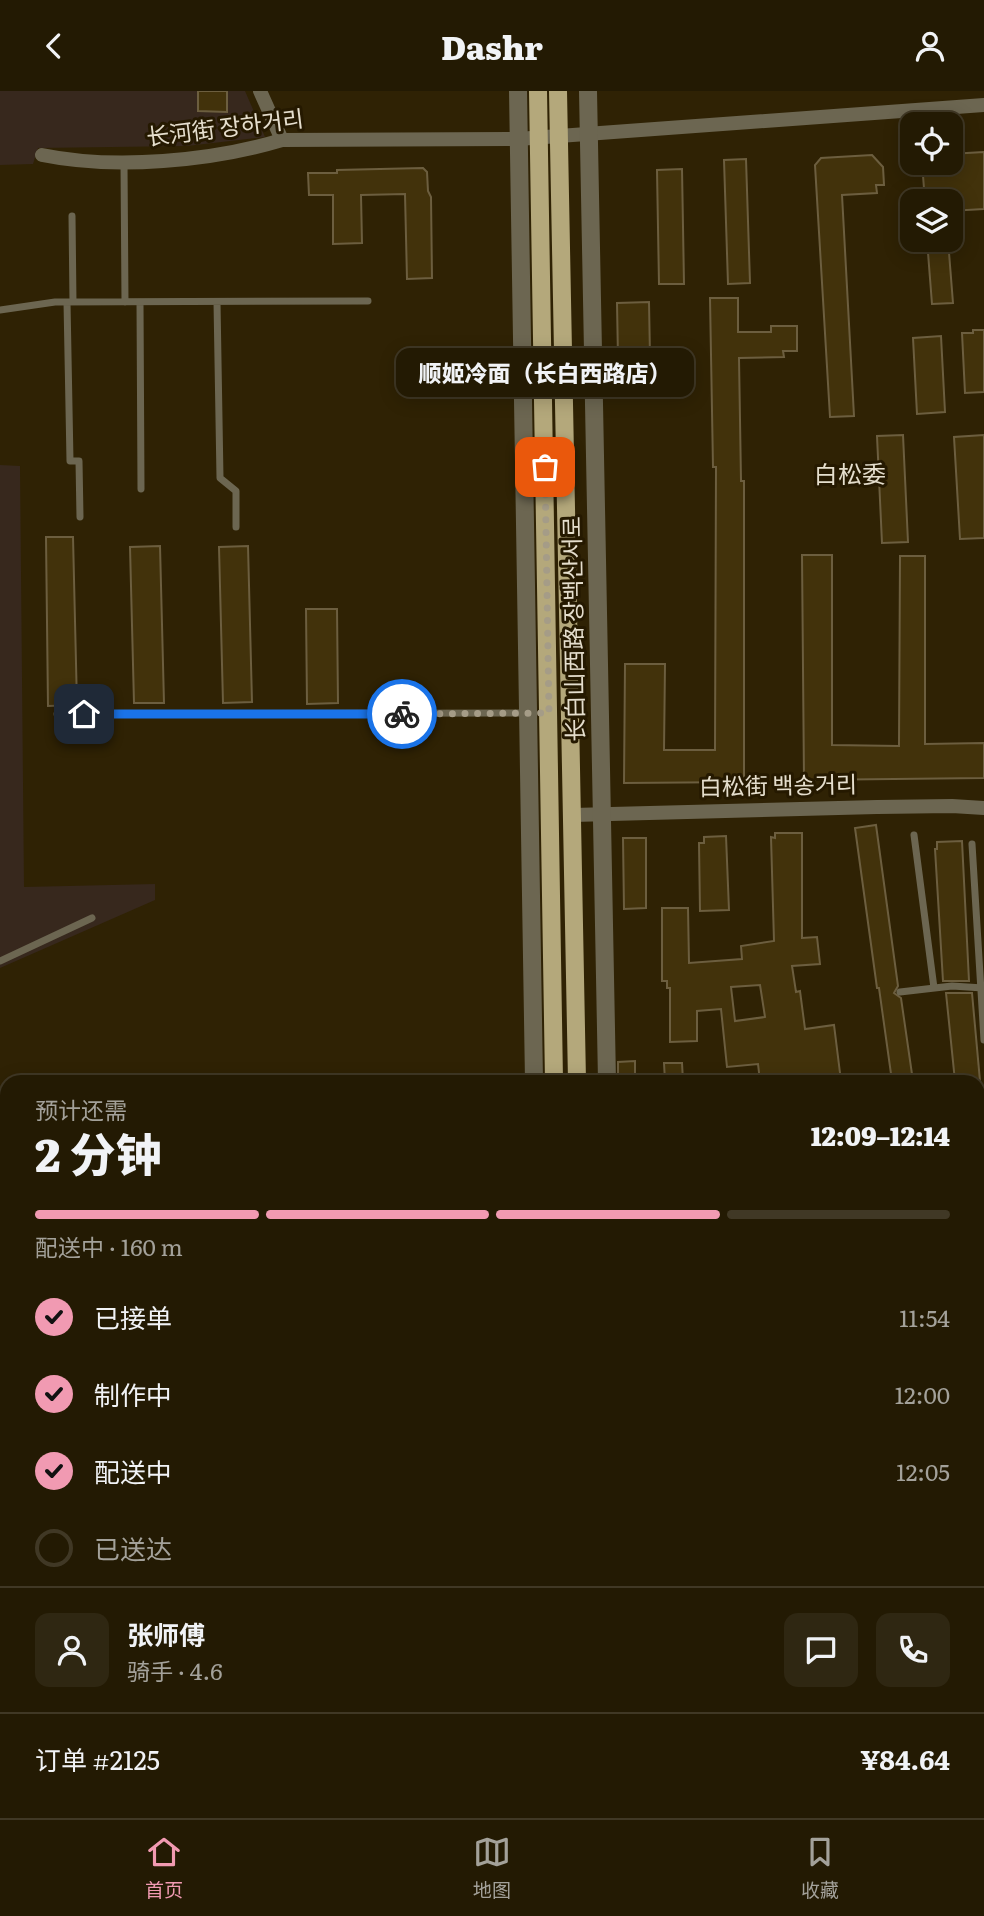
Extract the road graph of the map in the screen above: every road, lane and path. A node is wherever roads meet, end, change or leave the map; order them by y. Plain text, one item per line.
1 (260, 91) edge
2 (518, 91) edge
3 (538, 91) edge
4 (558, 91) edge
5 (588, 91) edge
6 (984, 105) edge
7 (589, 133) junction
8 (559, 135) junction
9 (539, 138) junction
10 (518, 139) junction
11 (282, 140) junction
12 (42, 155) dead end
13 (124, 161) junction
14 (72, 216) dead end
15 (368, 301) dead end
16 (70, 302) junction
17 (125, 302) junction
18 (140, 302) junction
19 (217, 302) junction
20 (0, 310) edge
21 (141, 489) dead end
22 (80, 517) dead end
23 (236, 527) dead end
24 (527, 713) junction
25 (549, 713) junction
26 (57, 714) dead end
27 (984, 808) edge
28 (602, 813) junction
29 (573, 815) junction
30 (914, 835) dead end
31 (972, 844) dead end
32 (92, 918) dead end
33 (0, 961) edge
34 (934, 988) junction
35 (982, 988) edge
36 (900, 992) dead end
37 (984, 1040) edge
38 (534, 1075) edge
39 (554, 1075) edge
40 (578, 1075) edge
41 (607, 1075) edge

1 - 11 street
2 - 10 street, 长白山西路 장백산서로
3 - 9 main road, 长白山西路 장백산서로
4 - 8 main road, 长白山西路 장백산서로
5 - 7 street, 长白山西路 장백산서로
6 - 7 street, 长河街 장하거리
7 - 8 street, 长河街 장하거리
7 - 28 street, 长白山西路 장백산서로
8 - 9 street, 长河街 장하거리
8 - 29 main road, 长白山西路 장백산서로
9 - 10 street, 长河街 장하거리
9 - 25 main road, 长白山西路 장백산서로
10 - 11 street, 长河街 장하거리
10 - 24 street, 长白山西路 장백산서로
11 - 13 street, 长河街 장하거리
12 - 13 street, 长河街 장하거리
13 - 17 lane
14 - 16 lane
15 - 19 lane
16 - 17 lane
16 - 20 lane
16 - 22 lane
17 - 18 lane
18 - 19 lane
18 - 21 lane
19 - 23 lane
24 - 25 lane
24 - 26 lane
24 - 38 street, 长白山西路 장백산서로
25 - 39 main road, 长白山西路 장백산서로
27 - 28 street, 白松街 백송거리
28 - 29 street, 白松街 백송거리
28 - 41 street, 长白山西路 장백산서로
29 - 40 main road, 长白山西路 장백산서로
30 - 34 lane
31 - 35 lane
32 - 33 lane
34 - 35 lane
34 - 36 lane
35 - 37 lane

